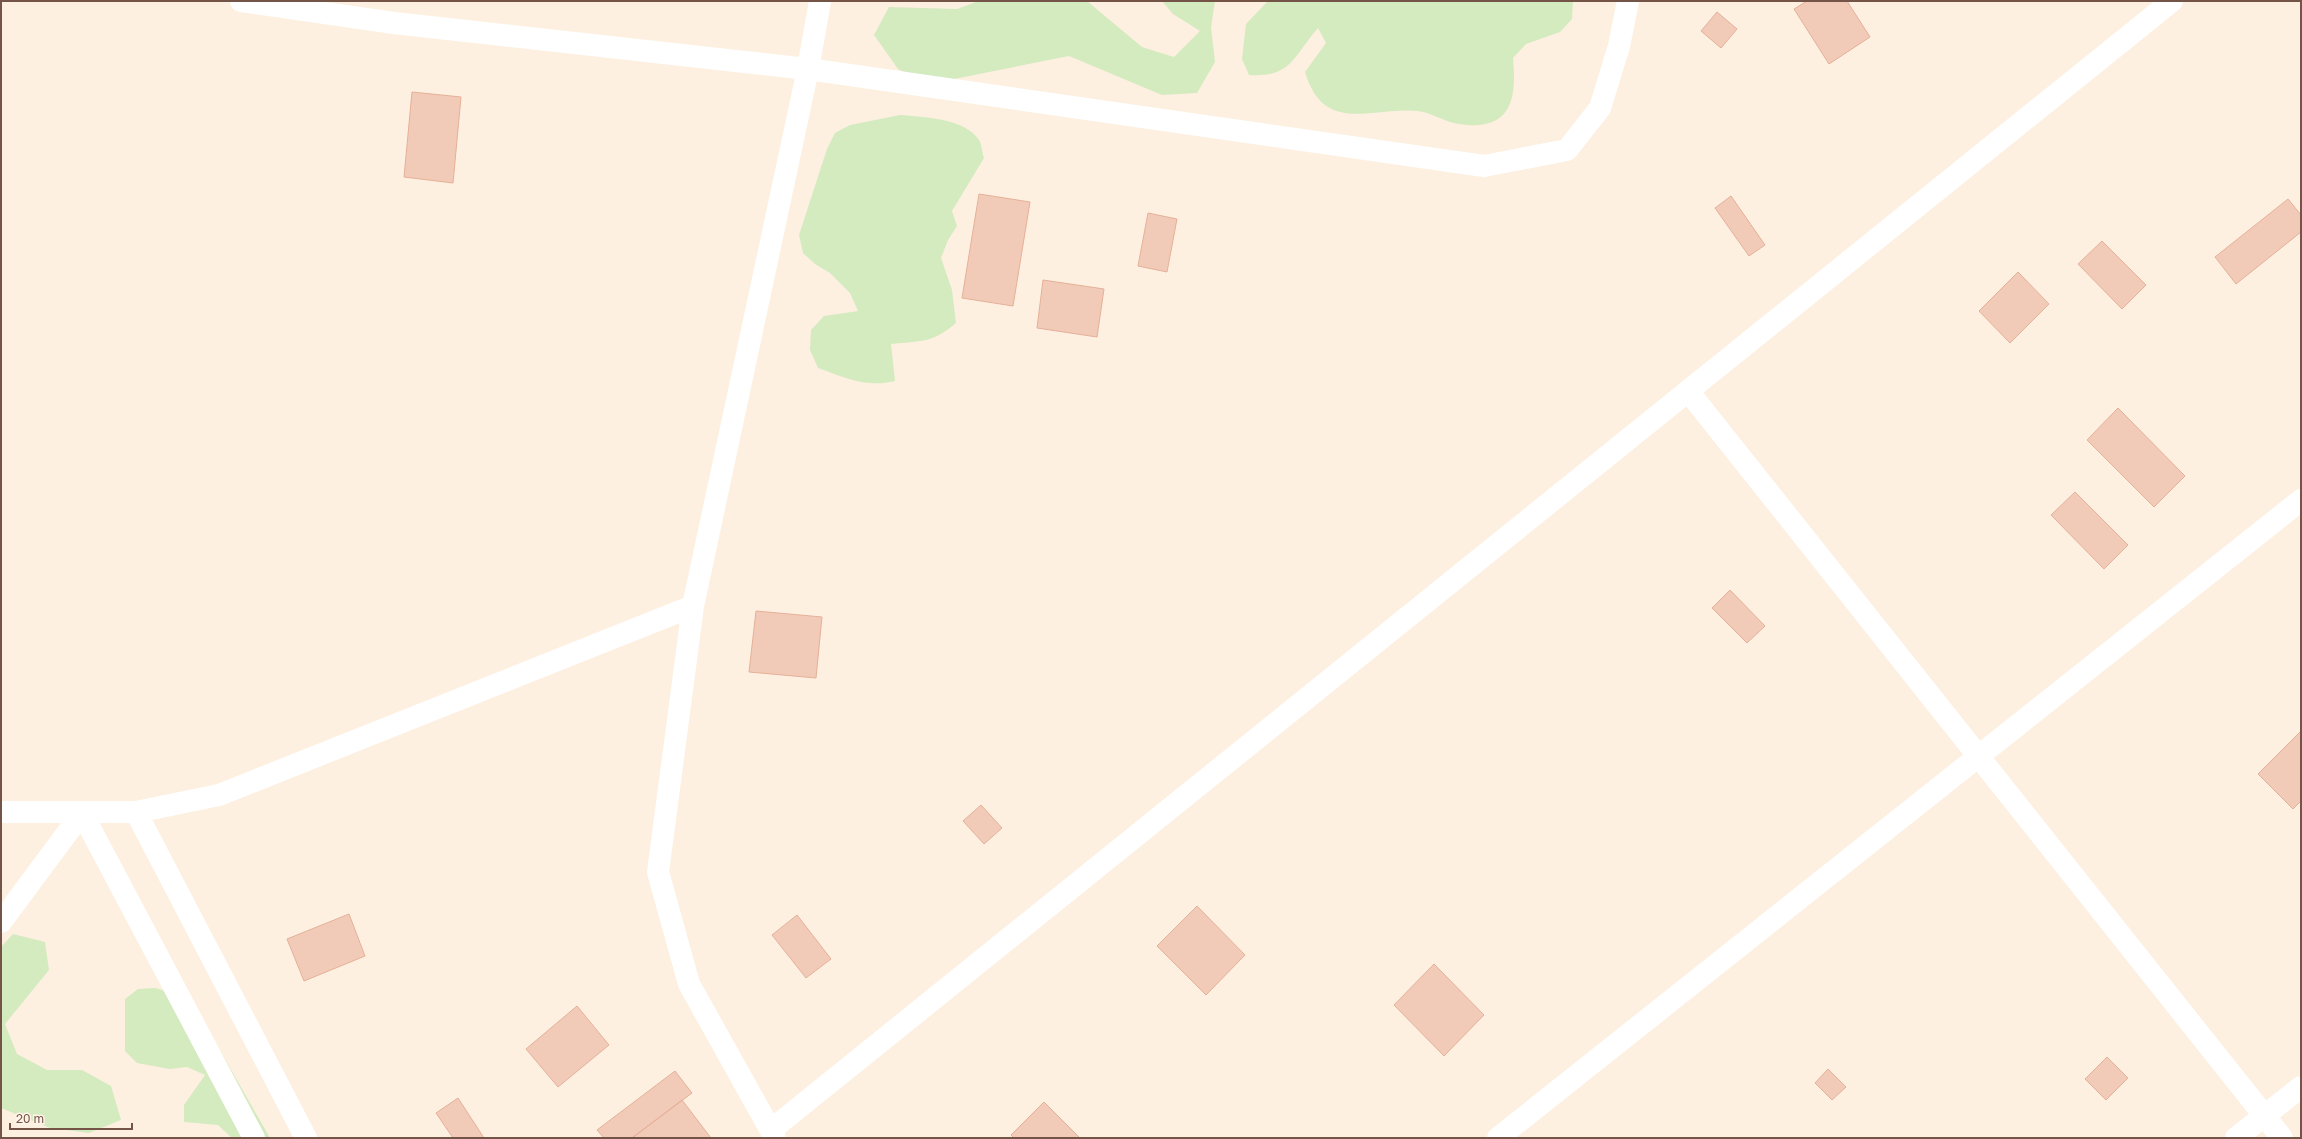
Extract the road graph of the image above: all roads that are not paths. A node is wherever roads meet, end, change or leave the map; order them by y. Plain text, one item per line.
1 (241, 1) edge
2 (820, 1) edge
3 (1628, 1) edge
4 (2172, 1) edge
5 (808, 69) junction
6 (1688, 391) junction
7 (2301, 500) edge
8 (693, 606) junction
9 (1978, 756) junction
10 (1, 812) edge
11 (136, 812) junction
12 (82, 813) junction
13 (1, 922) edge
14 (2301, 1088) edge
15 (2264, 1115) junction
16 (773, 1134) edge
17 (254, 1138) edge
18 (306, 1138) edge
19 (1498, 1138) edge
20 (2236, 1138) edge
21 (2282, 1138) edge

1 - 5 street
2 - 5 street
3 - 5 street
4 - 6 street
5 - 8 street
6 - 9 street
6 - 16 street
7 - 9 street
8 - 11 street
8 - 16 street
9 - 15 street
9 - 19 street
10 - 12 street
11 - 12 street
11 - 18 street
12 - 13 street
12 - 17 street
14 - 15 street
15 - 20 street
15 - 21 street

